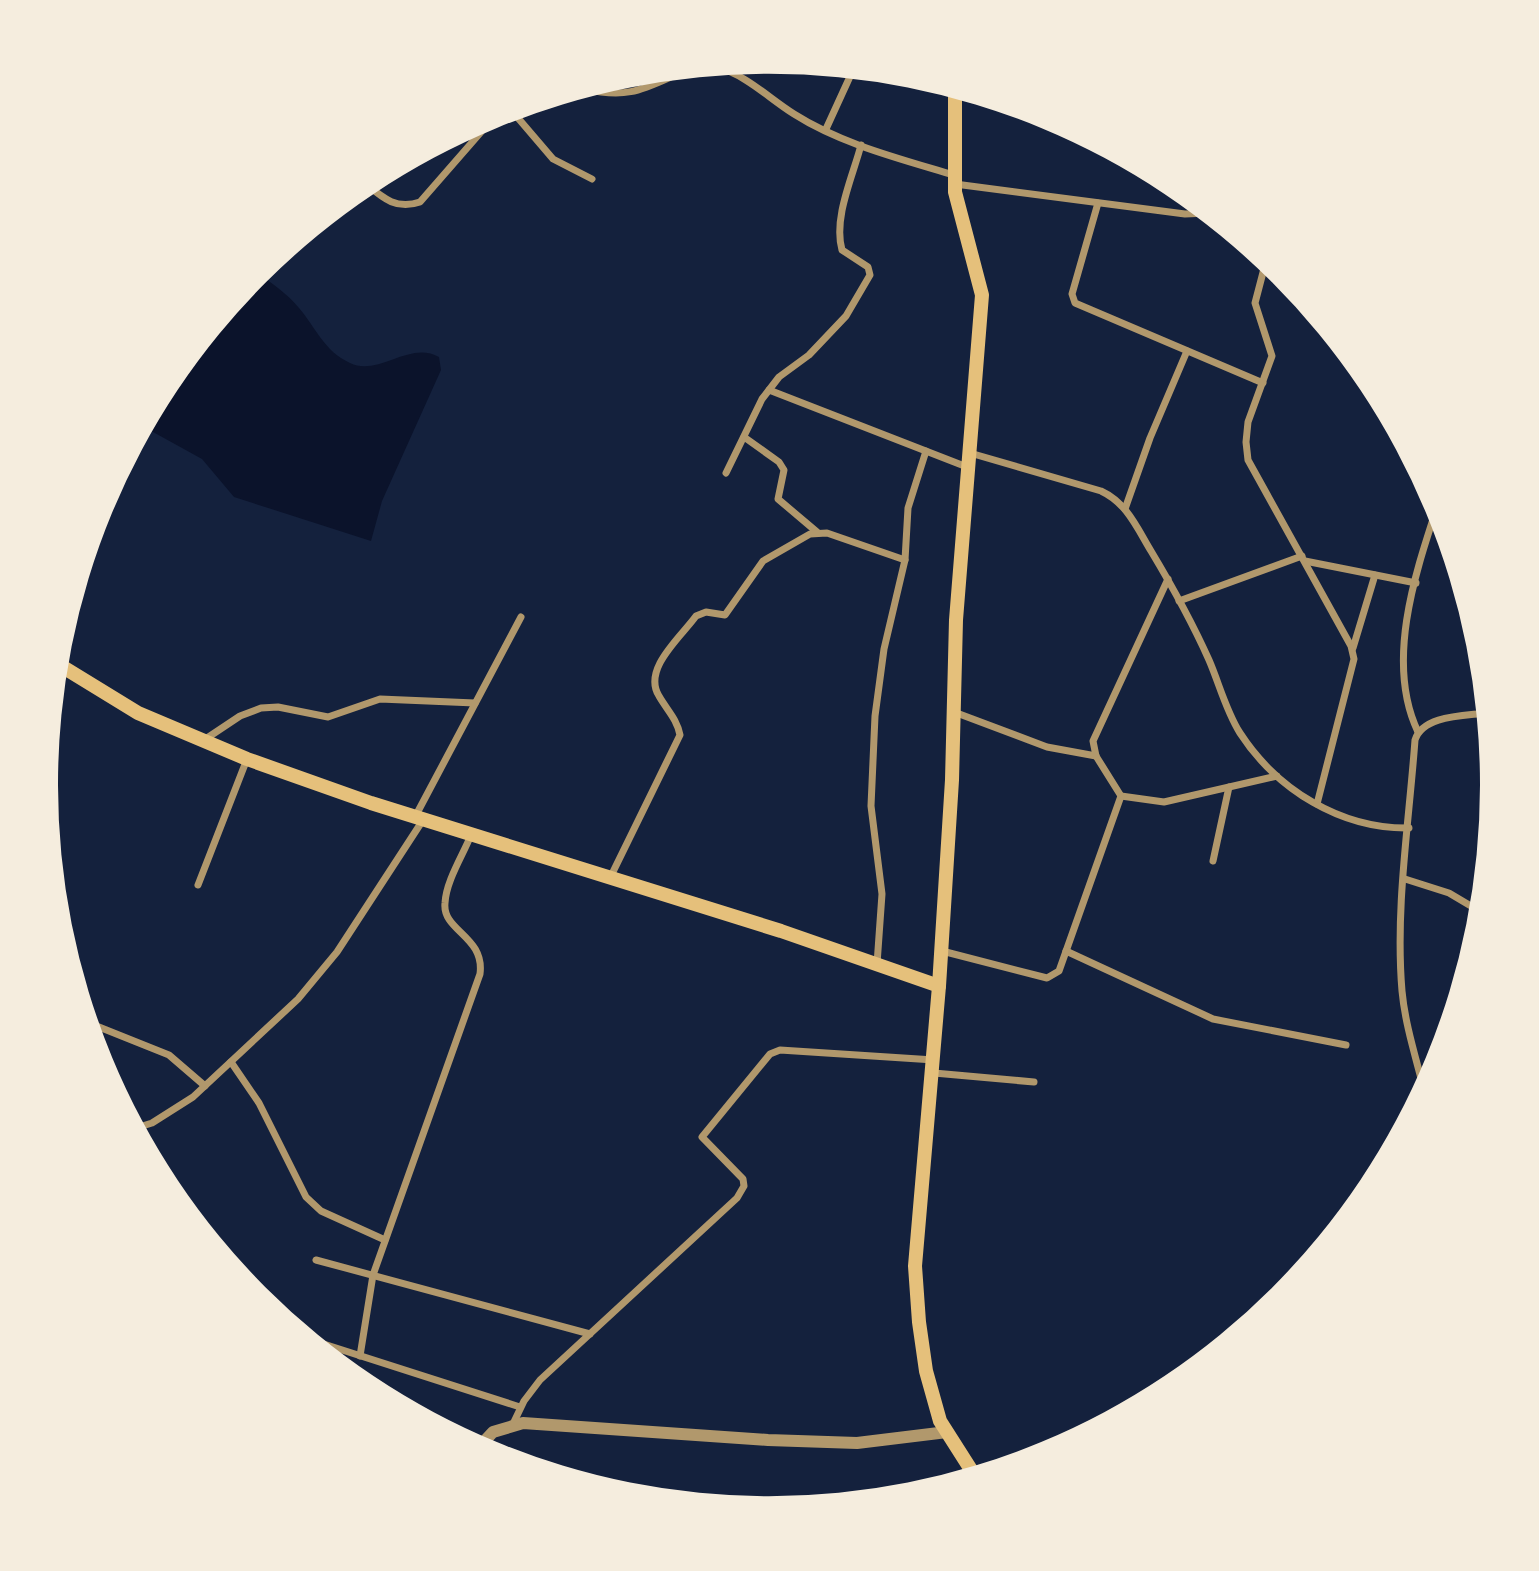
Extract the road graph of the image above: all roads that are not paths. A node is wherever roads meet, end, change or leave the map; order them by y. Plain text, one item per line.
1 (738, 75) edge
2 (849, 79) edge
3 (656, 83) edge
4 (604, 94) edge
5 (955, 98) edge
6 (520, 120) edge
7 (825, 129) junction
8 (476, 137) edge
9 (861, 145) junction
10 (592, 179) dead end
11 (954, 179) junction
12 (377, 192) edge
13 (1098, 203) junction
14 (1193, 214) edge
15 (1263, 273) edge
16 (1187, 351) junction
17 (1263, 383) junction
18 (769, 390) junction
19 (744, 437) junction
20 (926, 451) junction
21 (970, 460) junction
22 (726, 473) dead end
23 (1125, 509) junction
24 (1432, 526) edge
25 (817, 532) junction
26 (1303, 559) junction
27 (905, 560) junction
28 (1375, 575) junction
29 (1168, 579) junction
30 (1416, 583) junction
31 (1179, 601) junction
32 (521, 617) dead end
33 (1352, 649) junction
34 (68, 670) edge
35 (475, 704) junction
36 (954, 712) junction
37 (1477, 715) edge
38 (1418, 732) junction
39 (204, 740) junction
40 (1096, 756) junction
41 (247, 759) junction
42 (1277, 776) junction
43 (1229, 787) junction
44 (1121, 796) junction
45 (1317, 804) junction
46 (419, 818) junction
47 (1409, 828) junction
48 (471, 835) junction
49 (1213, 861) dead end
50 (610, 879) junction
51 (1405, 879) junction
52 (198, 885) dead end
53 (1471, 906) edge
54 (942, 951) junction
55 (1066, 951) junction
56 (877, 964) junction
57 (939, 986) junction
58 (101, 1028) edge
59 (1346, 1045) dead end
60 (230, 1062) junction
61 (934, 1066) junction
62 (1420, 1073) edge
63 (1034, 1082) dead end
64 (205, 1086) junction
65 (144, 1124) edge
66 (385, 1240) junction
67 (316, 1260) dead end
68 (373, 1275) junction
69 (590, 1334) junction
70 (332, 1347) edge
71 (360, 1356) junction
72 (520, 1407) junction
73 (512, 1426) junction
74 (947, 1432) junction
75 (487, 1438) edge
76 (970, 1468) edge

1 - 7 street
2 - 7 street
3 - 4 street
5 - 11 main road
6 - 10 street
7 - 9 street
8 - 12 street
9 - 11 street
9 - 18 street
11 - 13 street
11 - 21 main road
13 - 14 street
13 - 16 street
15 - 17 street
16 - 17 street
16 - 23 street
17 - 26 street
18 - 19 street
18 - 20 street
19 - 22 street
19 - 25 street
20 - 21 street
20 - 27 street
21 - 23 street
21 - 36 main road
23 - 29 street
24 - 30 street
25 - 27 street
25 - 50 street
26 - 28 street
26 - 31 street
26 - 33 street
27 - 56 street
28 - 30 street
28 - 33 street
29 - 31 street
29 - 40 street
30 - 38 street
31 - 42 street
32 - 35 street
33 - 45 street
34 - 39 main road
35 - 39 street
35 - 46 street
36 - 40 street
36 - 54 main road
37 - 38 street
38 - 47 street
39 - 41 main road
40 - 44 street
41 - 46 main road
41 - 52 street
42 - 43 street
42 - 45 street
43 - 44 street
43 - 49 street
44 - 55 street
45 - 47 street
46 - 48 main road
46 - 60 street
47 - 51 street
48 - 50 main road
48 - 66 street
50 - 56 main road
51 - 53 street
51 - 62 street
54 - 55 street
54 - 57 main road
55 - 59 street
56 - 57 main road
57 - 61 main road
58 - 64 street
60 - 64 street
60 - 66 street
61 - 63 street
61 - 69 street
61 - 74 main road
64 - 65 street
66 - 68 street
67 - 68 street
68 - 69 street
68 - 71 street
69 - 72 street
70 - 71 street
71 - 72 street
72 - 73 street
73 - 74 street
73 - 75 street
74 - 76 main road

